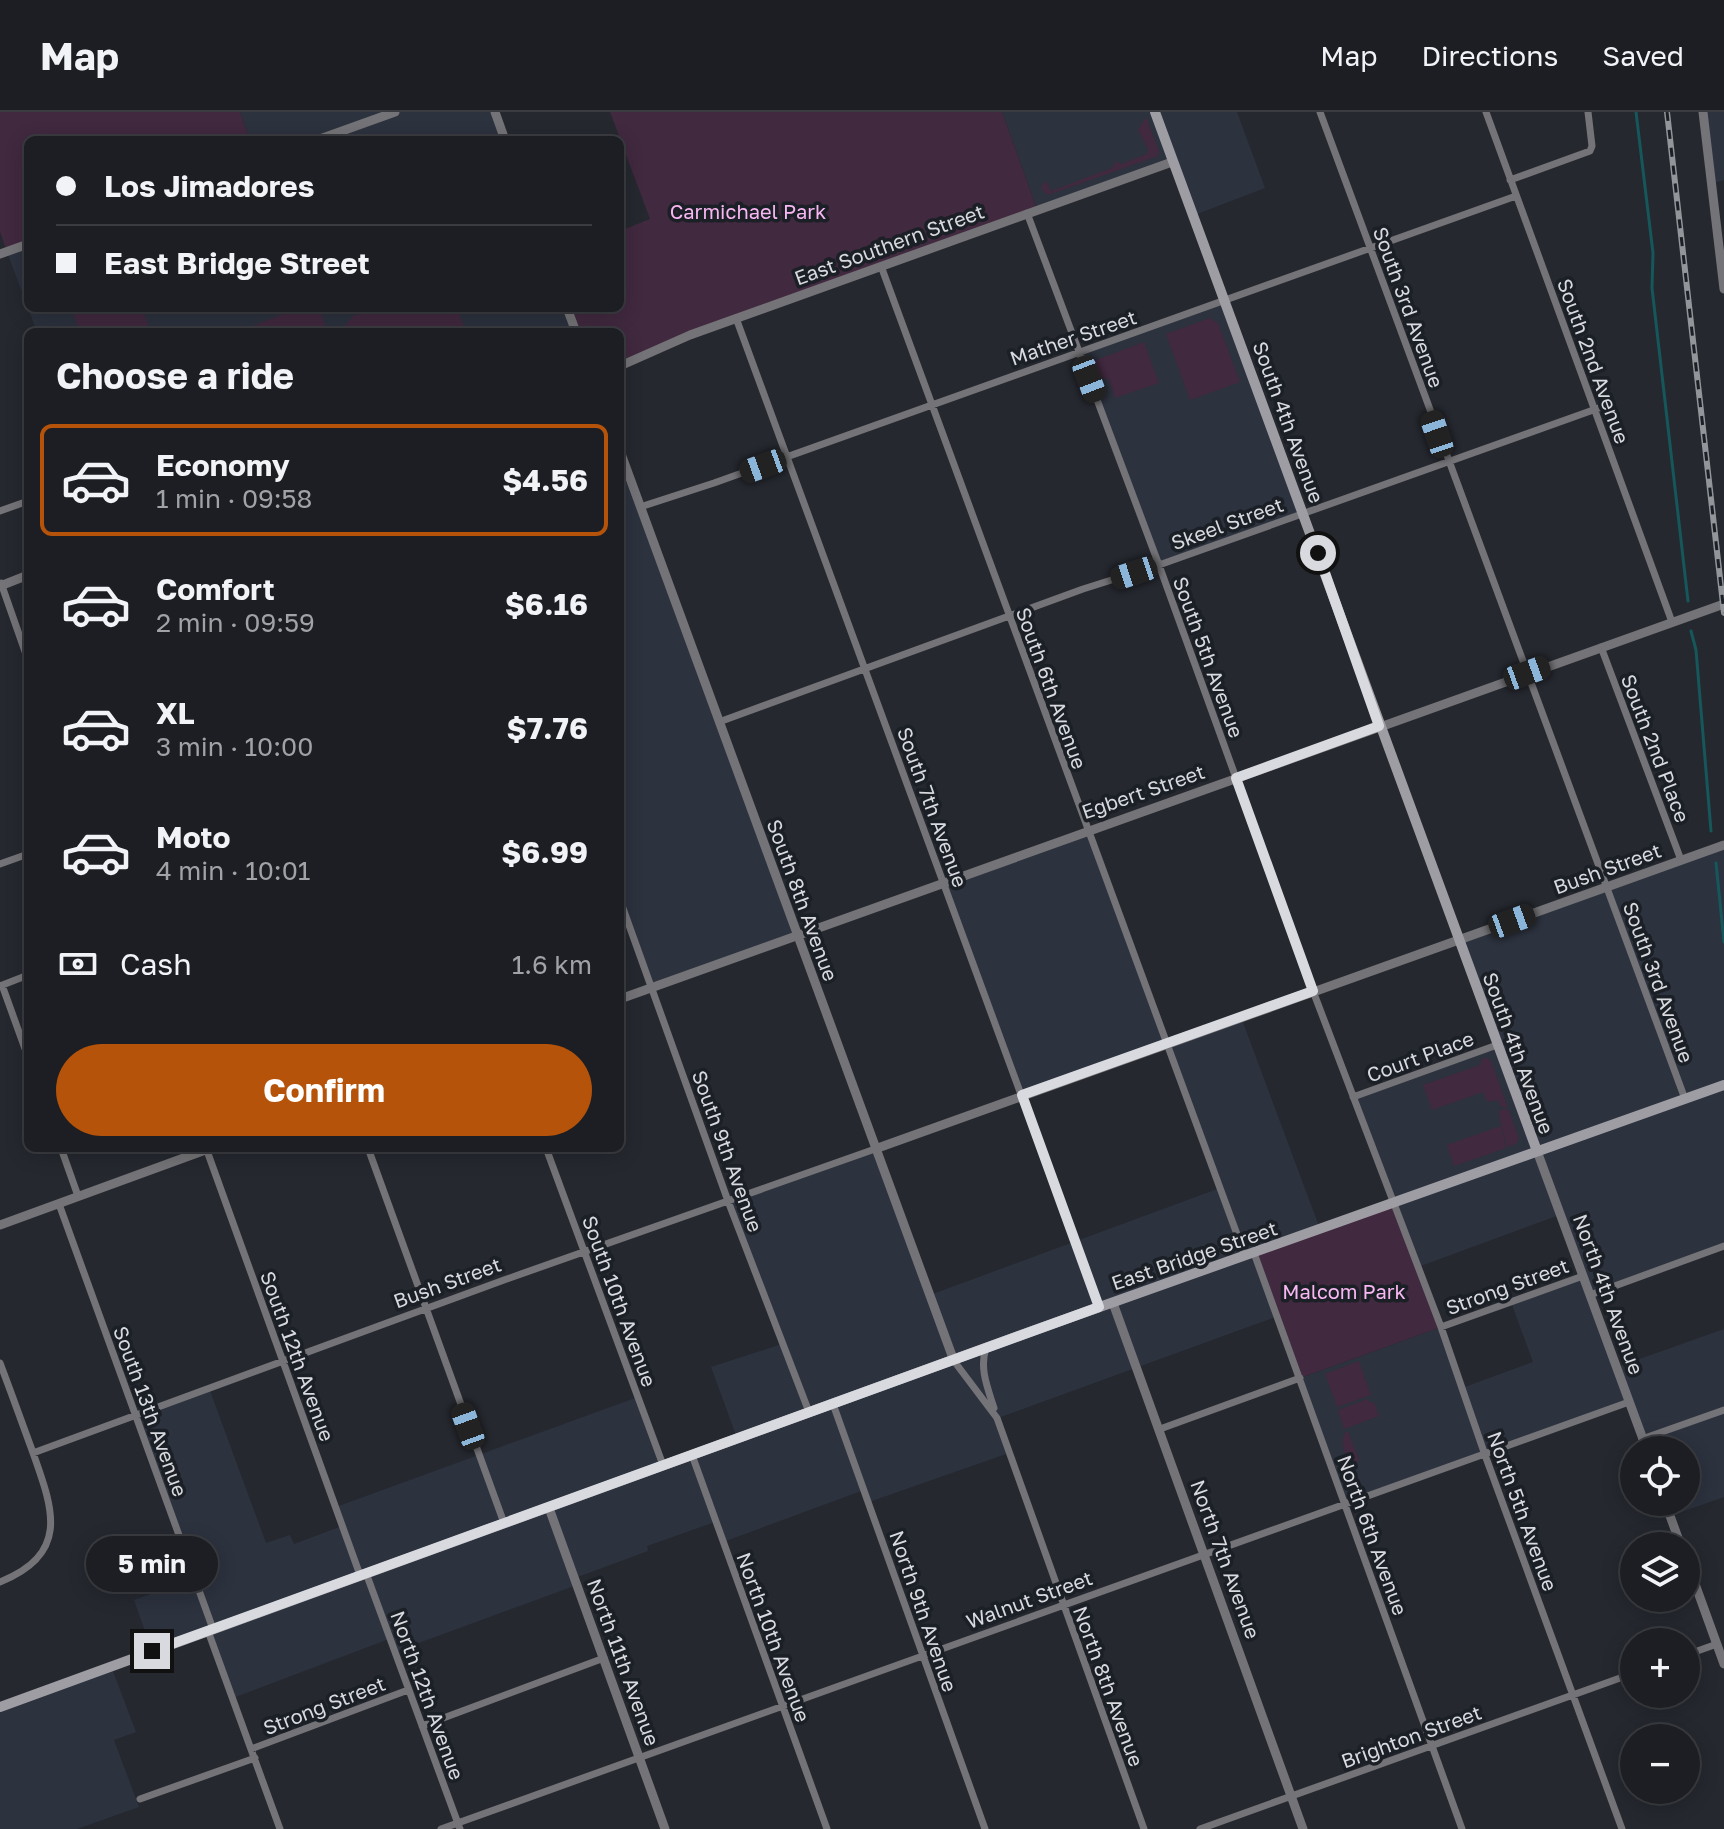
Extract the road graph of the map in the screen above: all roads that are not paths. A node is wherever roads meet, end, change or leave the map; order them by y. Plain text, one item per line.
1 (395, 112) edge
2 (495, 112) edge
3 (1155, 112) edge
4 (1320, 112) edge
5 (1486, 112) edge
6 (1588, 112) edge
7 (1703, 112) edge
8 (328, 136) edge
9 (504, 136) edge
10 (1172, 162) junction
11 (1510, 180) junction
12 (1516, 196) junction
13 (1027, 213) junction
14 (24, 245) edge
15 (1371, 247) junction
16 (0, 254) edge
17 (881, 266) junction
18 (1724, 289) edge
19 (1225, 300) junction
20 (736, 318) junction
21 (1080, 352) junction
22 (624, 364) edge
23 (931, 404) junction
24 (1610, 404) dead end
25 (1595, 409) junction
26 (787, 457) junction
27 (1447, 461) junction
28 (624, 462) edge
29 (24, 502) edge
30 (640, 507) junction
31 (0, 511) edge
32 (1303, 512) junction
33 (1159, 565) junction
34 (24, 576) edge
35 (0, 584) edge
36 (1724, 604) edge
37 (1008, 616) junction
38 (1672, 622) junction
39 (1601, 647) junction
40 (24, 649) edge
41 (865, 668) junction
42 (1527, 673) junction
43 (719, 722) junction
44 (1379, 726) junction
45 (1236, 778) junction
46 (1088, 830) junction
47 (1724, 845) edge
48 (24, 855) edge
49 (1681, 860) junction
50 (0, 864) edge
51 (944, 882) junction
52 (1606, 887) junction
53 (624, 911) edge
54 (797, 935) junction
55 (1458, 941) junction
56 (24, 976) edge
57 (1, 985) edge
58 (653, 987) junction
59 (1313, 991) junction
60 (624, 998) edge
61 (1168, 1043) junction
62 (1497, 1045) junction
63 (24, 1046) edge
64 (1724, 1085) edge
65 (1022, 1095) junction
66 (1353, 1097) junction
67 (1685, 1099) junction
68 (875, 1149) junction
69 (1537, 1151) junction
70 (62, 1152) edge
71 (200, 1152) edge
72 (209, 1152) edge
73 (369, 1152) edge
74 (548, 1152) edge
75 (78, 1196) junction
76 (728, 1201) junction
77 (1394, 1203) junction
78 (59, 1204) junction
79 (0, 1225) edge
80 (1724, 1246) edge
81 (585, 1251) junction
82 (1249, 1255) junction
83 (1583, 1276) junction
84 (1590, 1295) junction
85 (1113, 1303) junction
86 (1099, 1307) junction
87 (425, 1309) junction
88 (1441, 1327) junction
89 (986, 1348) junction
90 (283, 1361) junction
91 (954, 1361) junction
92 (0, 1363) edge
93 (1300, 1378) junction
94 (1629, 1402) junction
95 (833, 1404) junction
96 (1724, 1410) edge
97 (809, 1412) junction
98 (135, 1415) junction
99 (997, 1418) junction
100 (1160, 1429) junction
101 (1641, 1436) edge
102 (1650, 1436) edge
103 (33, 1453) junction
104 (692, 1455) junction
105 (1485, 1455) junction
106 (663, 1465) junction
107 (1346, 1504) junction
108 (549, 1508) junction
109 (504, 1523) junction
110 (1205, 1553) junction
111 (363, 1574) junction
112 (0, 1582) edge
113 (1700, 1597) edge
114 (1062, 1604) junction
115 (210, 1630) junction
116 (1717, 1644) junction
117 (1700, 1650) edge
118 (922, 1655) junction
119 (604, 1658) junction
120 (1724, 1664) edge
121 (1620, 1678) edge
122 (408, 1690) junction
123 (1574, 1695) junction
124 (781, 1705) junction
125 (0, 1707) edge
126 (422, 1726) junction
127 (1431, 1746) junction
128 (253, 1754) junction
129 (639, 1756) junction
130 (1291, 1797) junction
131 (140, 1799) dead end
132 (459, 1826) edge
133 (280, 1829) edge
134 (441, 1829) edge
135 (665, 1829) edge
136 (827, 1829) edge
137 (985, 1829) edge
138 (1144, 1829) edge
139 (1200, 1829) edge
140 (1303, 1829) edge
141 (1462, 1829) edge
142 (1622, 1829) edge

1 - 8 street
2 - 9 street
3 - 10 main road, South 4th Avenue
4 - 15 street, South 3rd Avenue
5 - 11 street, South 2nd Avenue
6 - 11 street
7 - 18 street
10 - 13 street, East Southern Street
10 - 19 main road, South 4th Avenue
11 - 12 street, South 2nd Avenue
12 - 15 street, Mather Street
12 - 25 street, South 2nd Avenue
13 - 17 street, East Southern Street
13 - 21 street, South 5th Avenue
14 - 16 street
15 - 19 street, Mather Street
15 - 27 street, South 3rd Avenue
17 - 20 street, East Southern Street
17 - 23 street, South 6th Avenue
19 - 21 street, Mather Street
19 - 32 main road, South 4th Avenue
20 - 22 street, East Southern Street
20 - 26 street, South 7th Avenue
21 - 23 street, Mather Street
21 - 33 street, South 5th Avenue
23 - 26 street, Mather Street
23 - 37 street, South 6th Avenue
24 - 25 street, Skeel Street
25 - 27 street, Skeel Street
25 - 38 street, South 2nd Avenue
26 - 30 street, Mather Street
26 - 41 street, South 7th Avenue
27 - 32 street, Skeel Street
27 - 42 street, South 3rd Avenue
28 - 30 street, South 8th Avenue
29 - 31 street
30 - 43 street, South 8th Avenue
32 - 33 street, Skeel Street
32 - 44 main road, South 4th Avenue
33 - 37 street, Skeel Street
33 - 45 street, South 5th Avenue
34 - 35 street
35 - 40 street
36 - 38 street, Egbert Street
37 - 41 street, Skeel Street
37 - 46 street, South 6th Avenue
38 - 39 street, Egbert Street
39 - 42 street, Egbert Street
39 - 49 street, South 2nd Place
41 - 43 street, Skeel Street
41 - 51 street, South 7th Avenue
42 - 44 street, Egbert Street
42 - 52 street, South 3rd Avenue
43 - 54 street, South 8th Avenue
44 - 45 street, Egbert Street
44 - 55 main road, South 4th Avenue
45 - 46 street, Egbert Street
45 - 59 street, South 5th Avenue
46 - 51 street, Egbert Street
46 - 61 street, South 6th Avenue
47 - 49 street, Bush Street
48 - 50 street
49 - 52 street, Bush Street
51 - 54 street, Egbert Street
51 - 65 street, South 7th Avenue
52 - 55 street, Bush Street
52 - 67 street, South 3rd Avenue
53 - 58 street, South 9th Avenue
54 - 58 street, Egbert Street
54 - 68 street, South 8th Avenue
55 - 59 street, Bush Street
55 - 62 main road, South 4th Avenue
56 - 57 street
57 - 63 street
58 - 60 street, Egbert Street
58 - 76 street, South 9th Avenue
59 - 61 street, Bush Street
59 - 66 street, South 5th Avenue
61 - 65 street, Bush Street
61 - 82 street, South 6th Avenue
62 - 66 street, Court Place
62 - 69 main road, South 4th Avenue
64 - 67 main road, East Bridge Street
65 - 68 street, Bush Street
65 - 86 street, South 7th Avenue
66 - 77 street, South 5th Avenue
67 - 69 main road, East Bridge Street
68 - 76 street, Bush Street
68 - 91 street, South 8th Avenue
69 - 77 main road, East Bridge Street
69 - 83 street, North 4th Avenue
70 - 75 street
71 - 75 street
72 - 90 street, South 12th Avenue
73 - 87 street
74 - 81 street, South 10th Avenue
75 - 78 street
76 - 81 street, Bush Street
76 - 97 street, South 9th Avenue
77 - 82 main road, East Bridge Street
77 - 88 street, North 5th Avenue
78 - 79 street
78 - 98 street, South 13th Avenue
80 - 84 street, Strong Street
81 - 87 street, Bush Street
81 - 106 street, South 10th Avenue
82 - 85 main road, East Bridge Street
82 - 93 street, North 6th Avenue
83 - 84 street, North 4th Avenue
83 - 88 street, Strong Street
84 - 94 street, North 4th Avenue
85 - 86 main road, East Bridge Street
85 - 100 street, North 7th Avenue
86 - 89 main road, East Bridge Street
87 - 90 street, Bush Street
87 - 109 street
88 - 105 street, North 5th Avenue
89 - 91 main road, East Bridge Street
89 - 99 street, North 8th Avenue
90 - 98 street, Bush Street
90 - 111 street, South 12th Avenue
91 - 95 main road, East Bridge Street
91 - 99 street, North 8th Avenue
92 - 103 street
93 - 100 street
93 - 107 street, North 6th Avenue
94 - 101 street, North 4th Avenue
94 - 105 street, Walnut Street
95 - 97 main road, East Bridge Street
95 - 118 street, North 9th Avenue
96 - 102 street
97 - 104 main road, East Bridge Street
98 - 103 street, Bush Street
98 - 115 street, South 13th Avenue
99 - 114 street, North 8th Avenue
100 - 110 street, North 7th Avenue
103 - 112 street
104 - 106 main road, East Bridge Street
104 - 124 street, North 10th Avenue
105 - 107 street, Walnut Street
105 - 123 street, North 5th Avenue
106 - 108 main road, East Bridge Street
107 - 110 street, Walnut Street
107 - 127 street, North 6th Avenue
108 - 109 main road, East Bridge Street
108 - 119 street, North 11th Avenue
109 - 111 main road, East Bridge Street
110 - 114 street, Walnut Street
110 - 130 street, North 7th Avenue
111 - 115 main road, East Bridge Street
111 - 122 street, North 12th Avenue
113 - 116 street
114 - 118 street, Walnut Street
114 - 138 street, North 8th Avenue
115 - 125 main road, East Bridge Street
115 - 128 street, South 13th Avenue
116 - 117 street
116 - 120 street
118 - 124 street, Walnut Street
118 - 137 street, North 9th Avenue
119 - 126 street
119 - 129 street, North 11th Avenue
121 - 123 street, Brighton Street
122 - 126 street, North 12th Avenue
122 - 128 street, Strong Street
123 - 127 street, Brighton Street
123 - 142 street, North 5th Avenue
124 - 129 street, Walnut Street
124 - 136 street, North 10th Avenue
126 - 132 street, North 12th Avenue
127 - 130 street, Brighton Street
127 - 141 street, North 6th Avenue
128 - 131 street, Strong Street
128 - 133 street, South 13th Avenue
129 - 132 street, Walnut Street
129 - 135 street, North 11th Avenue
130 - 139 street, Brighton Street
130 - 140 street, North 7th Avenue
132 - 134 street, Walnut Street

